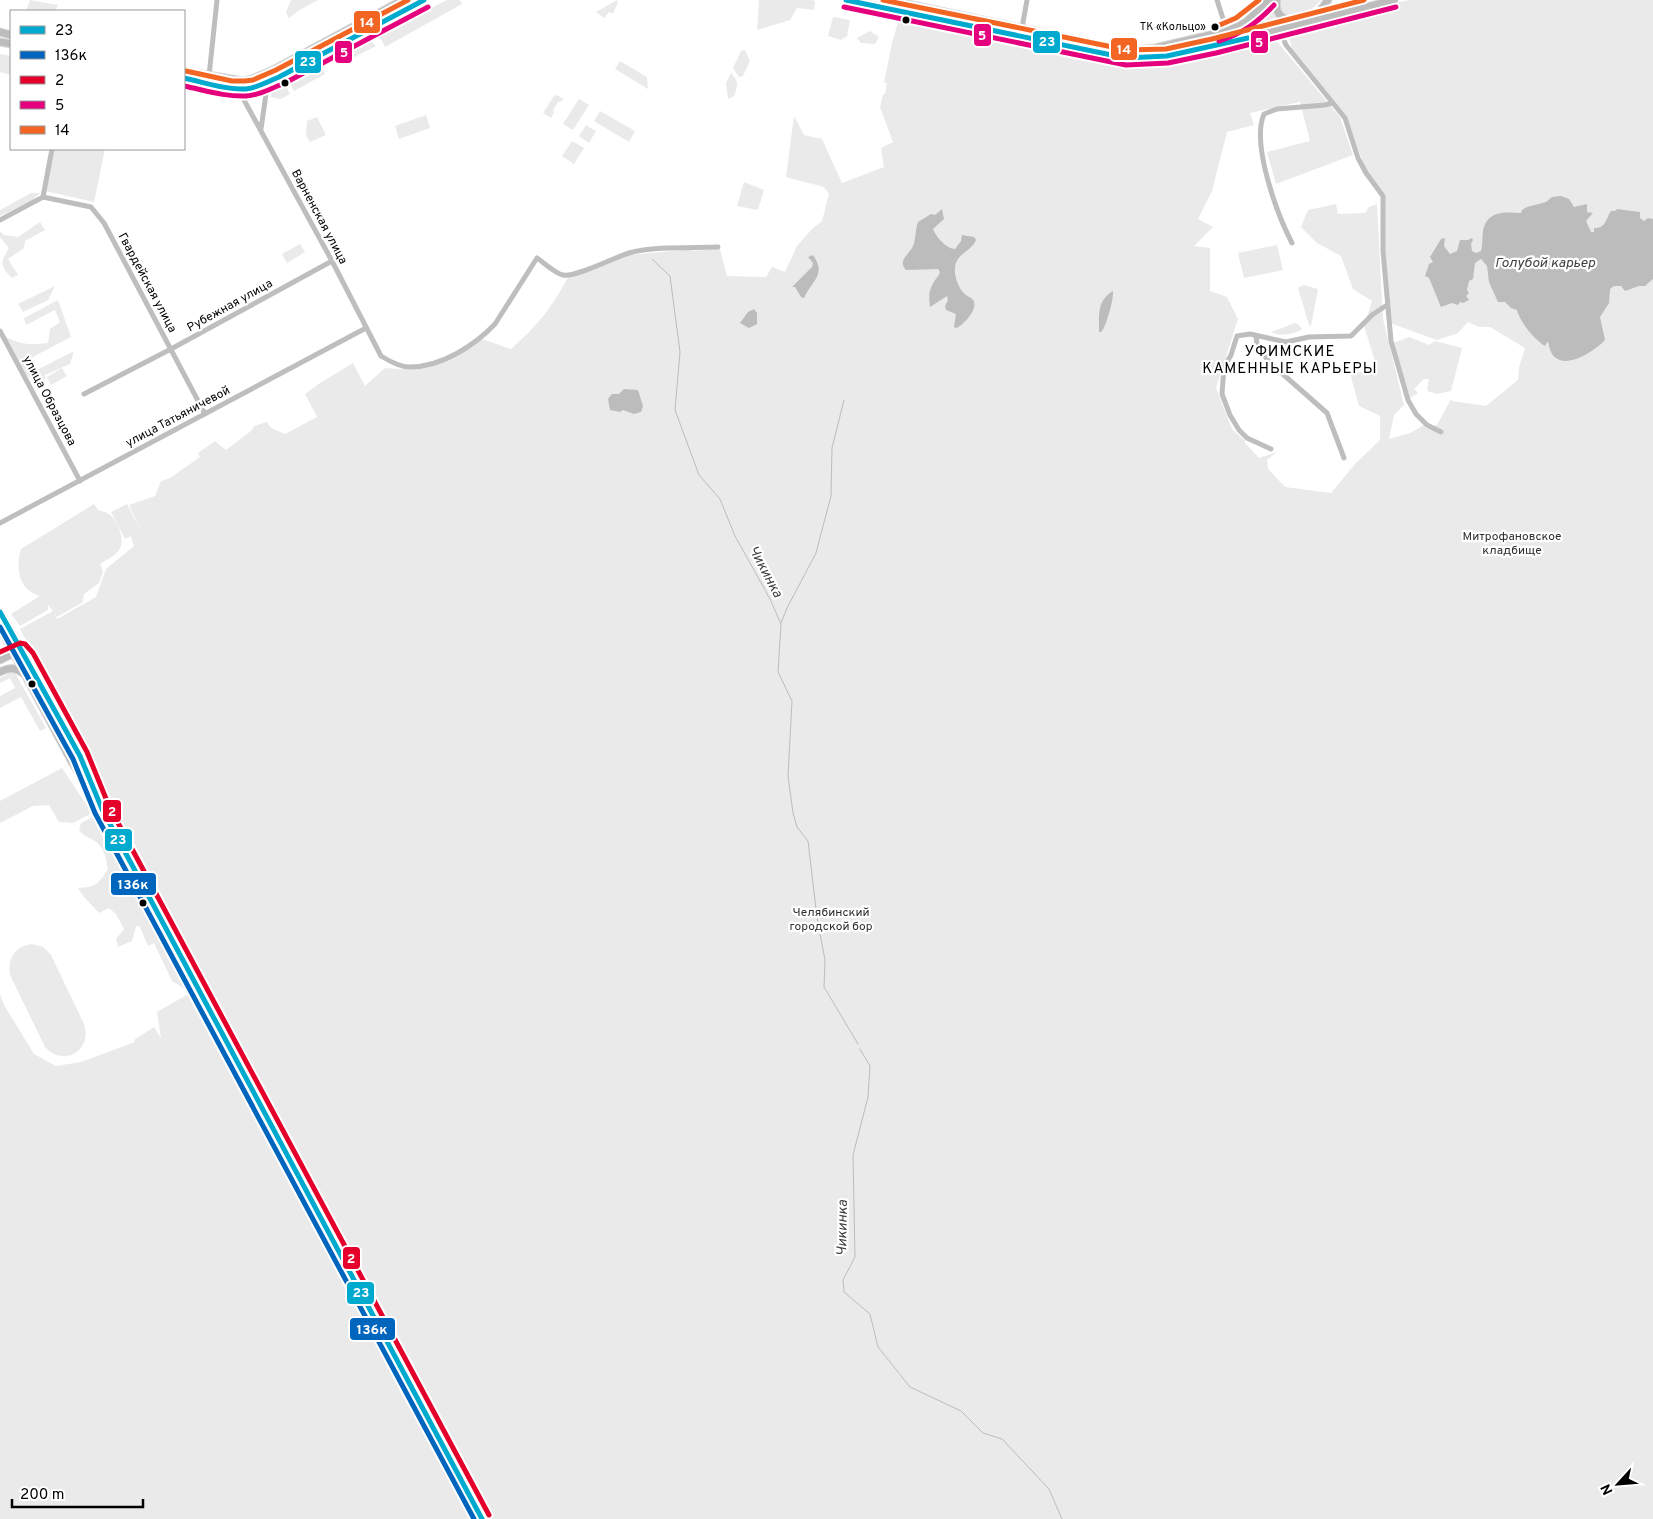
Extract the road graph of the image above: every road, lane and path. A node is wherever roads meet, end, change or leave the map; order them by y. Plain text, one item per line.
1 (217, 0) edge
2 (403, 0) edge
3 (424, 0) edge
4 (846, 0) edge
5 (891, 0) edge
6 (1027, 0) edge
7 (1217, 0) edge
8 (1269, 0) edge
9 (1277, 0) edge
10 (1328, 0) edge
11 (1394, 0) edge
12 (1383, 2) edge
13 (890, 10) junction
14 (1313, 20) junction
15 (1301, 23) junction
16 (1022, 28) junction
17 (1279, 29) junction
18 (1227, 31) junction
19 (185, 71) edge
20 (209, 76) junction
21 (279, 77) junction
22 (185, 78) edge
23 (238, 88) junction
24 (1332, 103) junction
25 (261, 129) junction
26 (52, 150) edge
27 (43, 197) junction
28 (0, 220) edge
29 (1292, 243) dead end
30 (718, 247) dead end
31 (332, 261) junction
32 (1387, 305) junction
33 (366, 328) junction
34 (0, 331) edge
35 (1256, 336) junction
36 (171, 349) junction
37 (84, 394) dead end
38 (205, 414) junction
39 (1441, 432) dead end
40 (1271, 449) dead end
41 (1344, 458) dead end
42 (80, 480) junction
43 (0, 523) edge
44 (0, 612) edge
45 (0, 628) edge
46 (17, 652) junction
47 (0, 660) edge
48 (0, 672) edge
49 (26, 675) junction
50 (102, 810) junction
51 (482, 1519) edge

1 - 20 street
2 - 20 main road
3 - 21 main road
4 - 13 main road
5 - 13 main road
5 - 16 main road
6 - 16 street
7 - 18 street
8 - 18 main road
9 - 15 main road
10 - 14 main road
11 - 12 main road
12 - 14 main road
13 - 17 main road
14 - 15 main road
15 - 17 main road
16 - 18 main road
17 - 24 street
19 - 20 main road
21 - 23 main road
21 - 25 street
22 - 23 main road
23 - 25 street, Варненская улица
24 - 29 street
24 - 32 street
25 - 31 street, Варненская улица
26 - 27 street
27 - 28 street
27 - 36 street, Гвардейская улица
30 - 33 street, Варненская улица
31 - 33 street, Варненская улица
31 - 36 street, Рубежная улица
32 - 35 street
32 - 39 street
33 - 38 street, улица Татьяничевой
34 - 42 street, улица Образцова
35 - 40 street
35 - 41 street
36 - 37 street, Рубежная улица
36 - 38 street, Гвардейская улица
38 - 42 street, улица Татьяничевой
42 - 43 street, улица Татьяничевой
44 - 46 main road
45 - 46 main road
46 - 47 main road
46 - 49 main road
46 - 50 main road
48 - 49 main road
49 - 50 main road
50 - 51 main road

